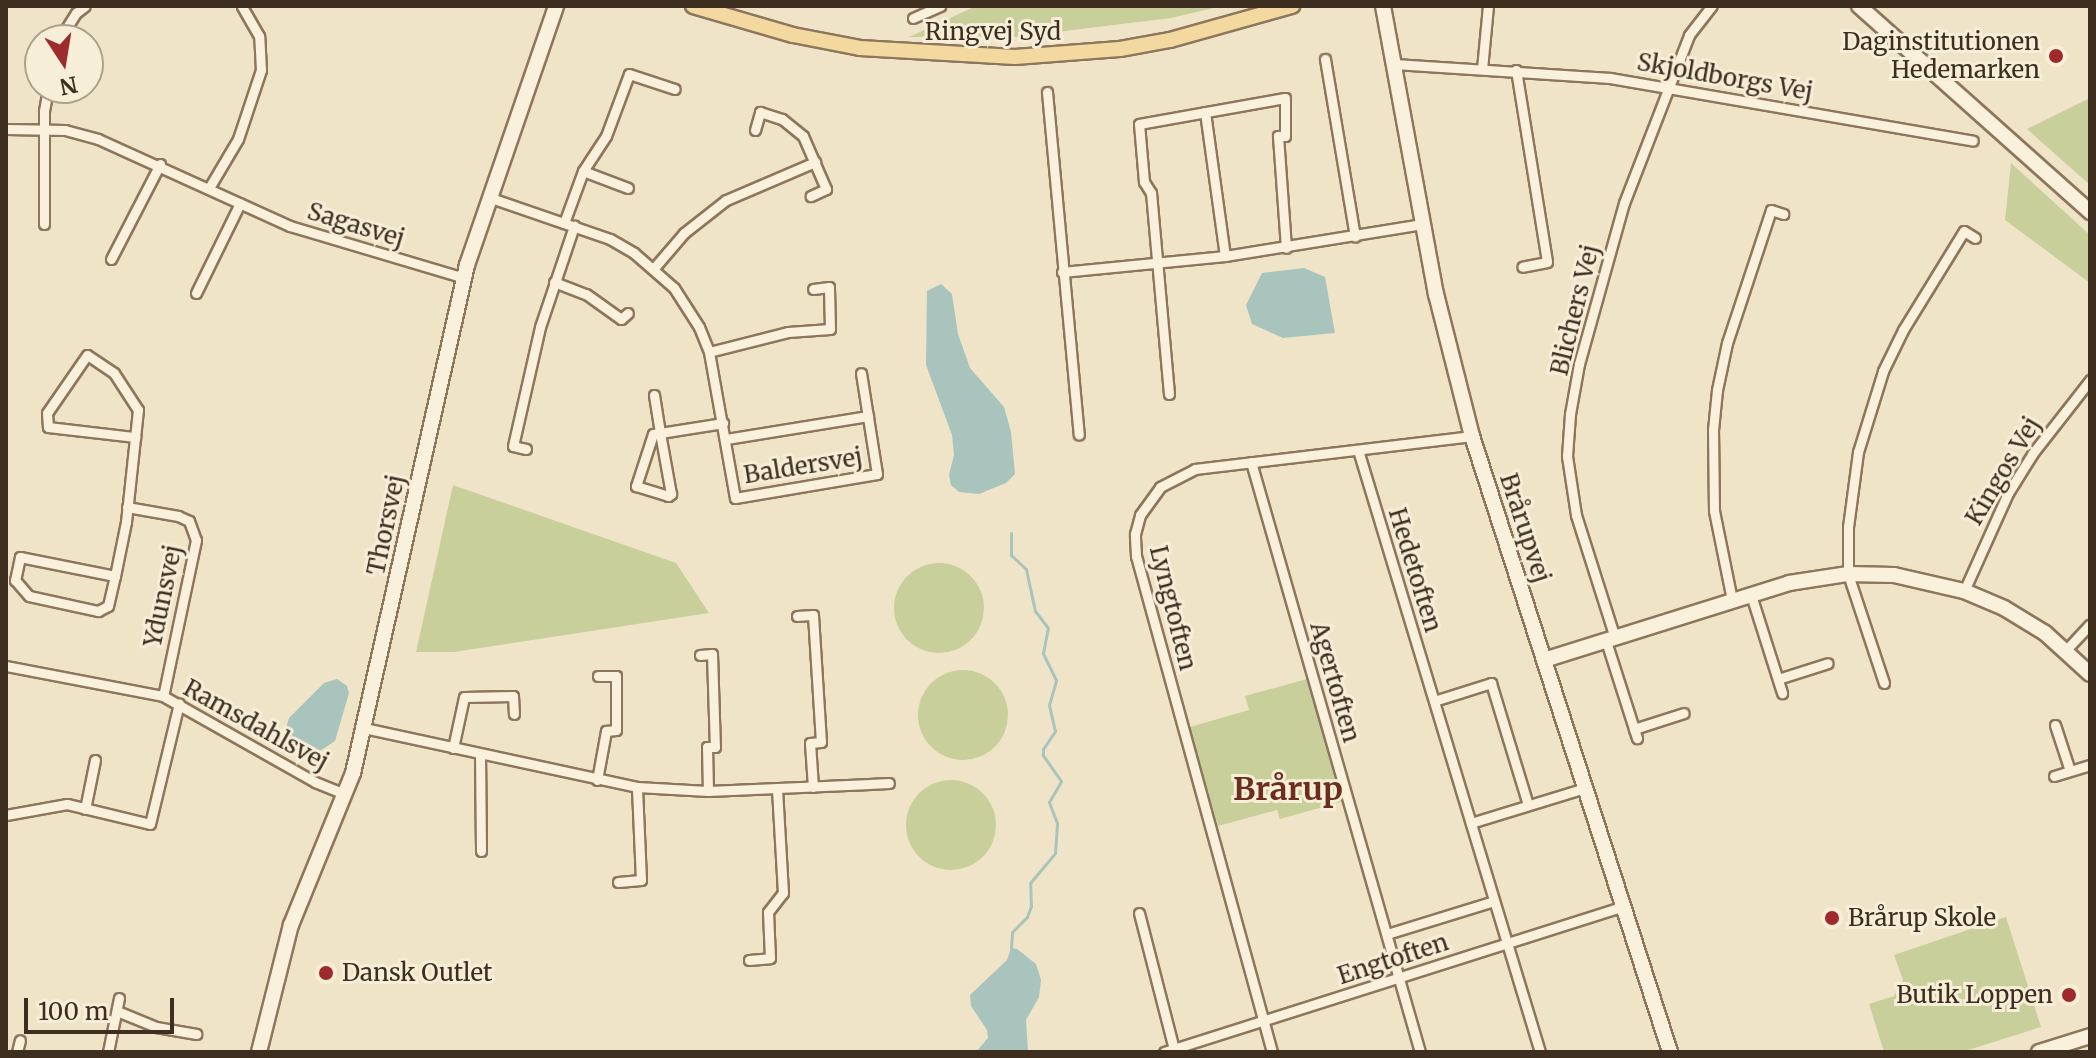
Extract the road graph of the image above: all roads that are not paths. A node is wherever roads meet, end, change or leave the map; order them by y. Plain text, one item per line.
1 (85, 6) edge
2 (242, 6) edge
3 (556, 6) edge
4 (693, 6) edge
5 (940, 6) edge
6 (1292, 6) edge
7 (1383, 6) edge
8 (1488, 6) edge
9 (1712, 6) edge
10 (1859, 6) edge
11 (913, 18) dead end
12 (69, 24) edge
13 (1325, 59) dead end
14 (1395, 64) junction
15 (1482, 69) junction
16 (1516, 70) junction
17 (1670, 87) junction
18 (675, 89) dead end
19 (1047, 92) dead end
20 (46, 104) edge
21 (1205, 112) junction
22 (6, 129) edge
23 (44, 129) junction
24 (755, 130) dead end
25 (1973, 141) dead end
26 (815, 162) junction
27 (160, 164) junction
28 (583, 171) junction
29 (209, 188) junction
30 (628, 188) dead end
31 (811, 196) dead end
32 (488, 197) junction
33 (240, 203) junction
34 (2090, 212) edge
35 (1783, 214) dead end
36 (564, 223) junction
37 (44, 224) dead end
38 (1422, 224) junction
39 (574, 226) junction
40 (1355, 236) junction
41 (1975, 238) dead end
42 (1286, 248) junction
43 (1225, 256) junction
44 (111, 259) dead end
45 (1155, 264) junction
46 (1522, 267) dead end
47 (654, 268) junction
48 (1062, 272) junction
49 (464, 278) junction
50 (554, 282) junction
51 (813, 289) dead end
52 (196, 293) dead end
53 (628, 313) dead end
54 (709, 352) junction
55 (861, 373) dead end
56 (2090, 380) edge
57 (1169, 394) dead end
58 (654, 395) dead end
59 (868, 416) junction
60 (723, 423) junction
61 (660, 433) junction
62 (1079, 435) dead end
63 (1472, 436) junction
64 (135, 437) junction
65 (726, 439) junction
66 (526, 449) dead end
67 (1358, 450) junction
68 (1251, 462) junction
69 (127, 507) junction
70 (1848, 574) junction
71 (115, 576) junction
72 (1964, 591) junction
73 (1751, 595) junction
74 (1732, 600) junction
75 (797, 616) dead end
76 (2090, 624) edge
77 (1610, 640) junction
78 (2066, 650) junction
79 (700, 655) dead end
80 (1544, 660) junction
81 (1828, 663) dead end
82 (6, 666) edge
83 (2090, 674) edge
84 (598, 676) dead end
85 (1778, 679) junction
86 (1884, 683) dead end
87 (1782, 693) dead end
88 (163, 696) junction
89 (1434, 701) junction
90 (179, 703) junction
91 (1684, 713) dead end
92 (514, 714) dead end
93 (2055, 725) dead end
94 (364, 728) junction
95 (453, 748) junction
96 (480, 754) junction
97 (95, 760) dead end
98 (2090, 765) edge
99 (2070, 771) junction
100 (2054, 776) dead end
101 (597, 780) junction
102 (889, 783) dead end
103 (637, 787) junction
104 (813, 787) junction
105 (1585, 788) junction
106 (777, 789) junction
107 (708, 791) junction
108 (345, 794) junction
109 (1528, 805) junction
110 (85, 809) junction
111 (6, 815) edge
112 (1471, 823) junction
113 (481, 851) dead end
114 (618, 882) dead end
115 (1494, 901) junction
116 (1623, 906) junction
117 (1139, 913) dead end
118 (1387, 934) junction
119 (1507, 944) junction
120 (749, 960) dead end
121 (1399, 978) junction
122 (119, 998) dead end
123 (117, 1011) junction
124 (1263, 1021) junction
125 (196, 1034) dead end
126 (2090, 1036) edge
127 (20, 1040) dead end
128 (1169, 1050) edge
129 (17, 1052) edge
130 (108, 1052) edge
131 (259, 1052) edge
132 (1272, 1052) edge
133 (1420, 1052) edge
134 (1540, 1052) edge
135 (1670, 1052) edge
136 (2039, 1052) edge

1 - 12 street
2 - 29 street
3 - 32 street, Thorsvej
4 - 6 main road, Ringvej Syd
5 - 11 street
7 - 14 street, Brårupvej
8 - 15 street
9 - 17 street, Blichers Vej
10 - 34 street
13 - 40 street
14 - 15 street, Skjoldborgs Vej
14 - 38 street, Brårupvej
15 - 16 street, Skjoldborgs Vej
16 - 17 street, Skjoldborgs Vej
16 - 46 street
17 - 25 street, Skjoldborgs Vej
17 - 77 street, Blichers Vej
18 - 28 street
19 - 48 street
20 - 23 street
21 - 42 street
21 - 43 street
21 - 45 street
22 - 23 street, Sagasvej
23 - 27 street, Sagasvej
23 - 37 street
24 - 26 street
26 - 31 street
26 - 47 street
27 - 29 street, Sagasvej
27 - 44 street
28 - 30 street
28 - 36 street
29 - 33 street, Sagasvej
32 - 36 street, Baldersvej
32 - 49 street, Thorsvej
33 - 49 street, Sagasvej
33 - 52 street
35 - 74 street
36 - 39 street, Baldersvej
38 - 40 street
38 - 63 street, Brårupvej
39 - 47 street, Baldersvej
39 - 50 street
40 - 42 street
41 - 70 street
42 - 43 street
43 - 45 street
45 - 48 street
45 - 57 street
47 - 54 street, Baldersvej
48 - 62 street
49 - 94 street, Thorsvej
50 - 53 street
50 - 66 street
51 - 54 street
54 - 60 street, Baldersvej
55 - 59 street, Baldersvej
56 - 72 street, Kingos Vej
58 - 61 street
59 - 65 street, Baldersvej
59 - 65 street, Baldersvej
60 - 61 street
60 - 65 street, Baldersvej
61 - 61 street
63 - 67 street, Lyngtoften
63 - 80 street, Brårupvej
64 - 64 street
64 - 69 street
67 - 68 street, Lyngtoften
67 - 89 street, Hedetoften
68 - 118 street, Agertoften
68 - 124 street, Lyngtoften
69 - 71 street
69 - 88 street, Ydunsvej
70 - 72 street
70 - 73 street
70 - 86 street
71 - 71 street
72 - 78 street
73 - 74 street
73 - 85 street
74 - 77 street
75 - 104 street
76 - 78 street
77 - 80 street
77 - 91 street, Blichers Vej
78 - 83 street
79 - 107 street
80 - 105 street, Brårupvej
81 - 85 street
82 - 88 street, Ramsdahlsvej
84 - 101 street
85 - 87 street
88 - 90 street, Ramsdahlsvej
89 - 109 street
89 - 112 street, Hedetoften
90 - 108 street, Ramsdahlsvej
90 - 110 street
92 - 95 street
93 - 99 street
94 - 95 street
94 - 108 street, Thorsvej
95 - 96 street
96 - 101 street
96 - 113 street
97 - 110 street
98 - 99 street
99 - 100 street
101 - 103 street
102 - 104 street
103 - 107 street
103 - 114 street
104 - 106 street
105 - 109 street
105 - 116 street, Brårupvej
106 - 107 street
106 - 120 street
108 - 131 street, Thorsvej
109 - 112 street
110 - 111 street
112 - 115 street, Hedetoften
115 - 118 street
115 - 119 street, Hedetoften
116 - 119 street, Engtoften
116 - 135 street, Brårupvej
117 - 128 street, Engtoften
118 - 121 street, Agertoften
119 - 121 street, Engtoften
119 - 134 street, Hedetoften
121 - 124 street, Engtoften
121 - 133 street, Agertoften
122 - 123 street
123 - 125 street
123 - 130 street
124 - 128 street, Engtoften
124 - 132 street, Lyngtoften
126 - 136 street
127 - 129 street

